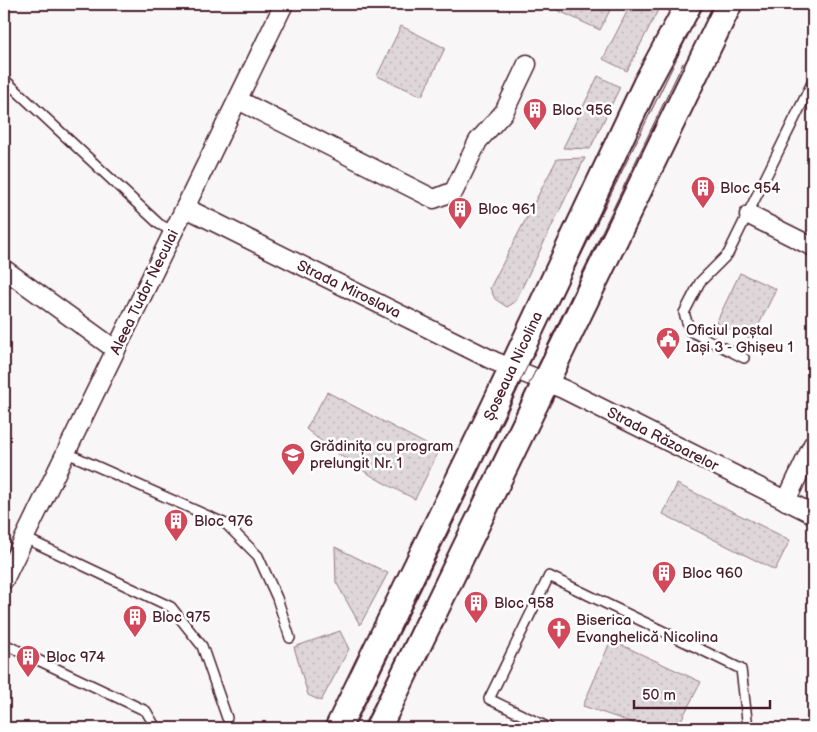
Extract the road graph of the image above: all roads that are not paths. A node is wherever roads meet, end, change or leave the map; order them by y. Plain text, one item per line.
1 (284, 4) edge
2 (689, 4) edge
3 (729, 4) edge
4 (527, 64) dead end
5 (4, 79) edge
6 (813, 81) edge
7 (238, 100) junction
8 (186, 208) junction
9 (748, 215) junction
10 (174, 232) junction
11 (813, 247) edge
12 (4, 269) edge
13 (116, 350) junction
14 (744, 358) dead end
15 (512, 368) junction
16 (546, 381) junction
17 (813, 444) edge
18 (67, 453) junction
19 (786, 501) junction
20 (813, 514) edge
21 (25, 538) junction
22 (4, 580) edge
23 (290, 638) dead end
24 (4, 644) edge
25 (227, 718) dead end
26 (156, 728) edge
27 (338, 728) edge
28 (378, 728) edge
29 (549, 728) edge
30 (745, 728) edge

1 - 7 street, Aleea Tudor Neculai
2 - 15 main road, Șoseaua Nicolina
3 - 16 main road
4 - 7 street
5 - 10 lane
6 - 9 lane
7 - 8 street, Aleea Tudor Neculai
8 - 10 street, Aleea Tudor Neculai
8 - 15 street, Strada Miroslava
9 - 11 street
9 - 14 lane
10 - 13 street, Aleea Tudor Neculai
12 - 13 street
13 - 18 street, Aleea Tudor Neculai
15 - 16 street, Strada Răzoarelor
15 - 27 main road, Șoseaua Nicolina
16 - 19 street, Strada Răzoarelor
16 - 28 main road
17 - 19 street
18 - 21 street, Aleea Tudor Neculai
18 - 23 lane
19 - 20 street, Strada Răzoarelor
21 - 22 street, Aleea Tudor Neculai
21 - 25 lane
24 - 26 lane
29 - 30 lane

